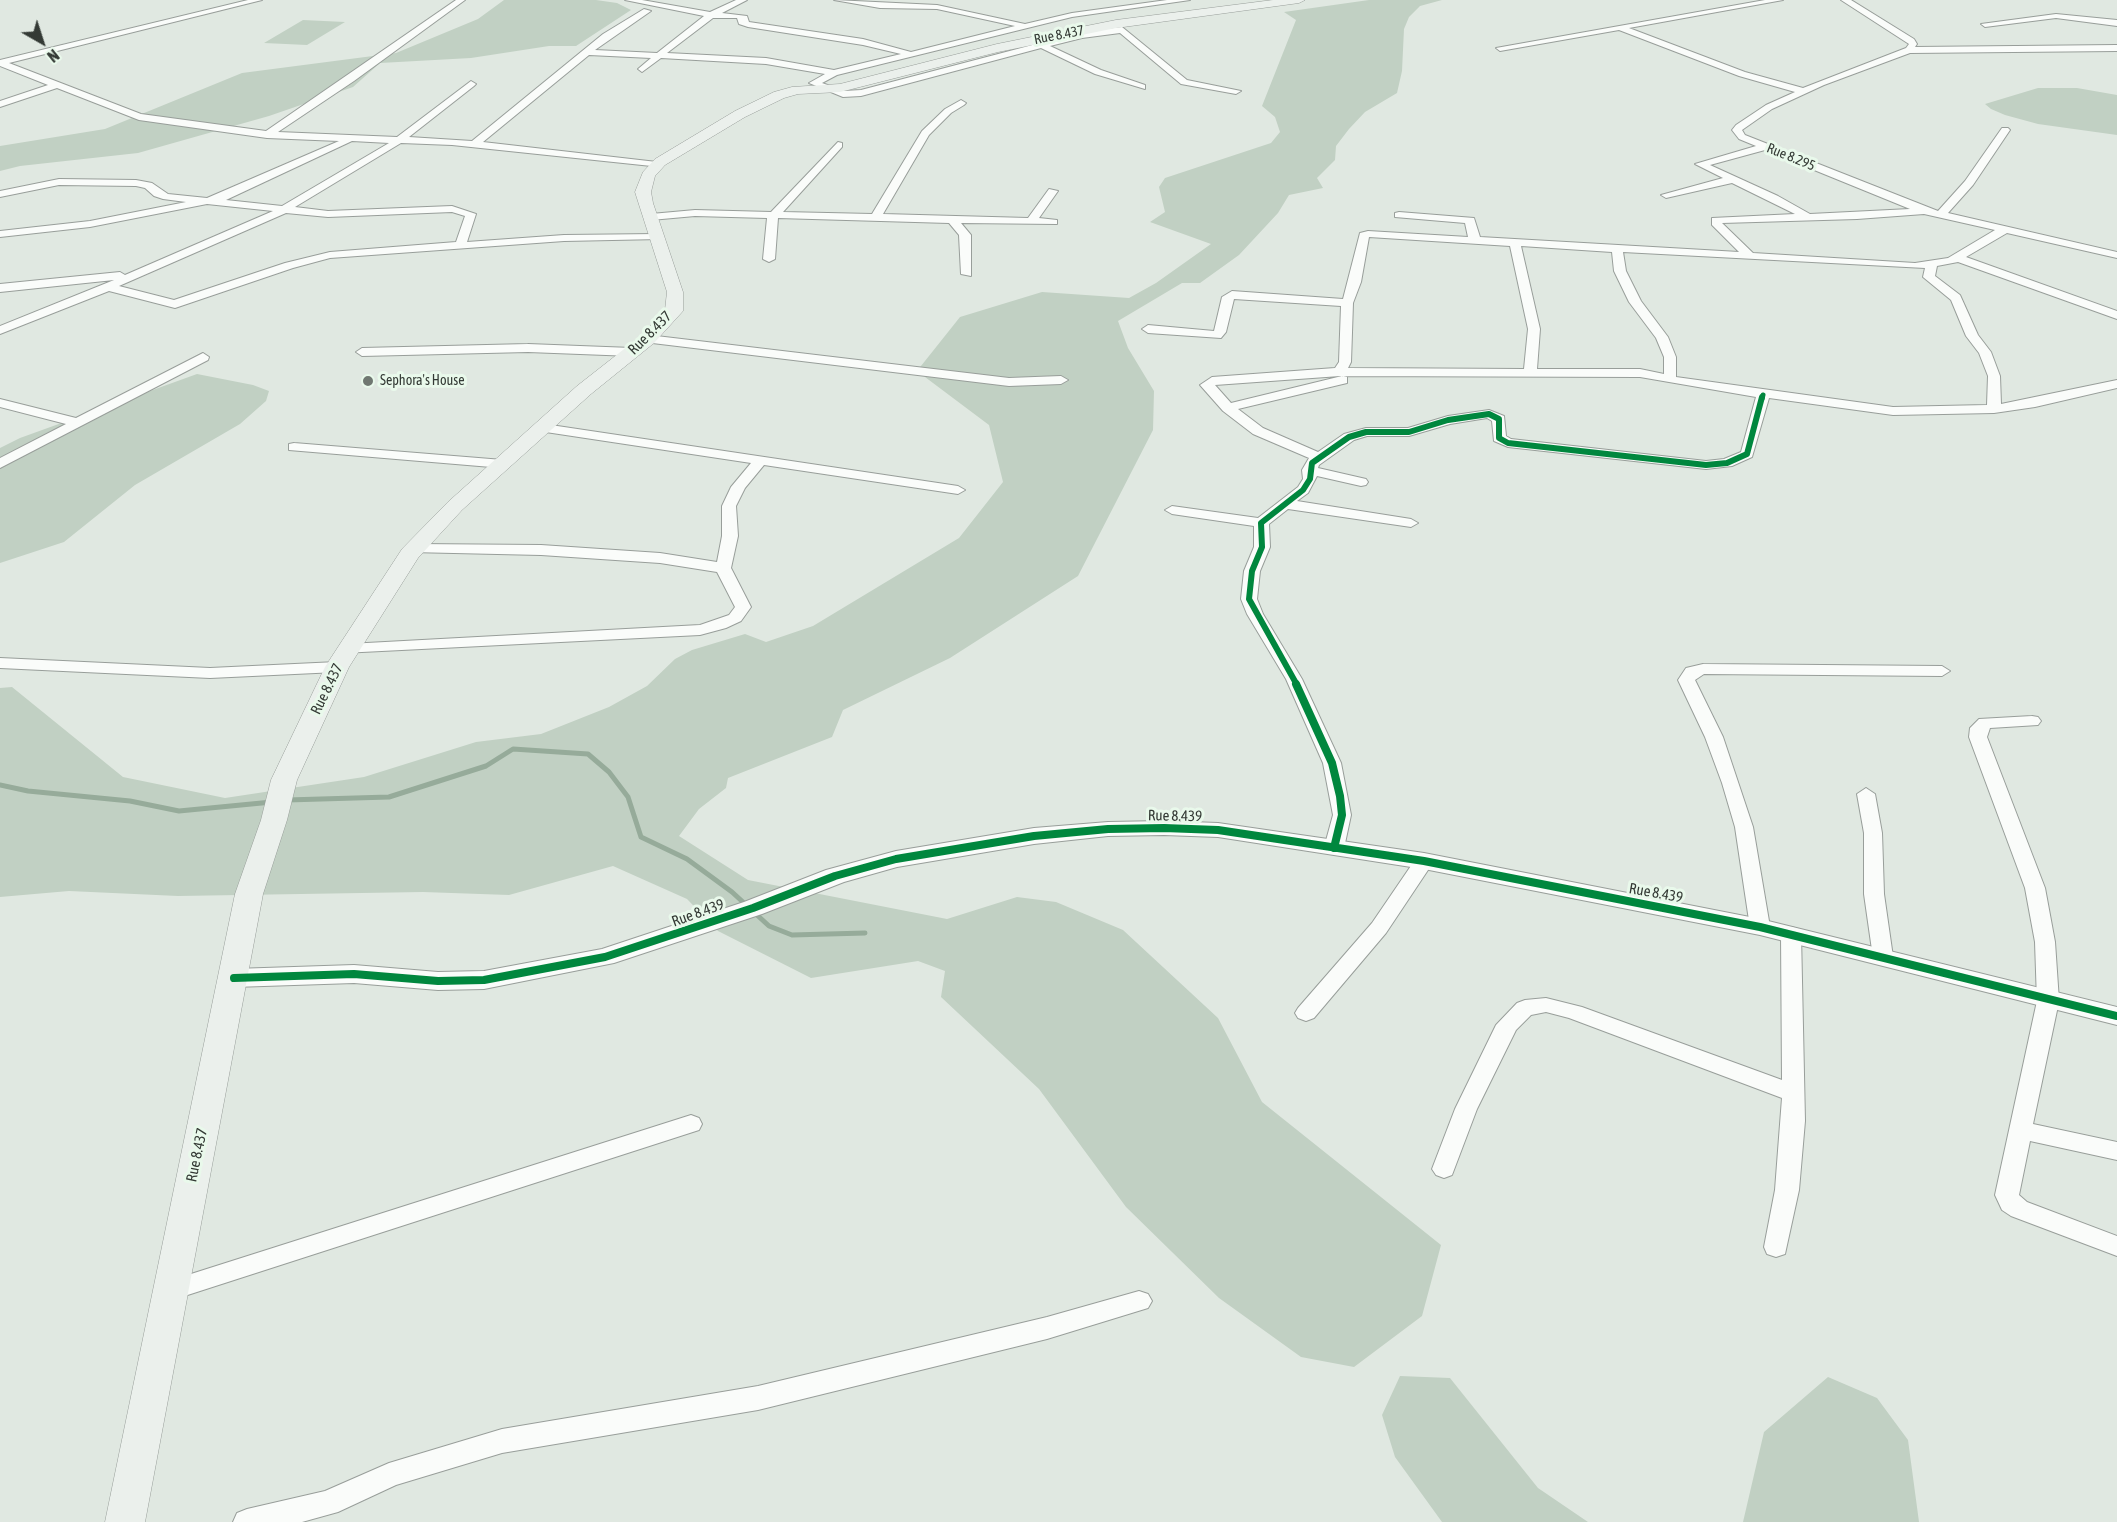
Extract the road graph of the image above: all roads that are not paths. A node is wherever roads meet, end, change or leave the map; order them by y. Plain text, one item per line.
1 (258, 0) edge
2 (462, 0) edge
3 (629, 0) edge
4 (743, 0) edge
5 (838, 0) edge
6 (1186, 0) edge
7 (1254, 0) edge
8 (1299, 0) edge
9 (1779, 0) edge
10 (1845, 0) edge
11 (1760, 1) edge
12 (1087, 3) dead end
13 (934, 4) edge
14 (1099, 10) junction
15 (647, 11) dead end
16 (711, 15) junction
17 (2117, 23) edge
18 (1985, 24) dead end
19 (1026, 27) junction
20 (1621, 29) junction
21 (1043, 46) junction
22 (1500, 48) dead end
23 (2117, 48) edge
24 (1909, 50) junction
25 (589, 52) junction
26 (912, 54) junction
27 (657, 55) junction
28 (0, 63) edge
29 (642, 69) dead end
30 (829, 81) junction
31 (471, 84) dead end
32 (57, 85) junction
33 (1142, 87) dead end
34 (1236, 91) dead end
35 (1803, 91) junction
36 (961, 103) dead end
37 (0, 104) edge
38 (2005, 130) dead end
39 (267, 135) junction
40 (351, 139) junction
41 (401, 139) junction
42 (475, 144) junction
43 (838, 145) dead end
44 (1764, 147) junction
45 (657, 165) junction
46 (1734, 179) junction
47 (1053, 191) dead end
48 (0, 195) edge
49 (1666, 195) dead end
50 (212, 201) junction
51 (284, 209) junction
52 (1926, 211) junction
53 (1941, 214) junction
54 (1399, 215) dead end
55 (773, 216) junction
56 (651, 217) junction
57 (1809, 218) junction
58 (875, 219) junction
59 (953, 220) junction
60 (1031, 222) junction
61 (1053, 222) dead end
62 (2004, 230) junction
63 (0, 234) edge
64 (657, 237) junction
65 (1475, 241) junction
66 (1515, 243) junction
67 (460, 246) junction
68 (1617, 247) junction
69 (2117, 255) edge
70 (1749, 256) junction
71 (1959, 258) junction
72 (769, 259) dead end
73 (1931, 265) junction
74 (137, 274) junction
75 (967, 274) dead end
76 (108, 287) junction
77 (0, 288) edge
78 (1347, 303) junction
79 (2117, 315) edge
80 (1148, 329) dead end
81 (0, 330) edge
82 (648, 339) junction
83 (363, 352) dead end
84 (632, 352) junction
85 (203, 357) dead end
86 (1340, 372) junction
87 (1373, 372) junction
88 (1530, 373) junction
89 (1670, 379) junction
90 (1061, 380) dead end
91 (2117, 384) edge
92 (1763, 394) junction
93 (0, 403) edge
94 (1228, 408) junction
95 (1994, 409) junction
96 (75, 422) junction
97 (544, 428) junction
98 (294, 447) dead end
99 (1320, 458) junction
100 (760, 461) junction
101 (0, 464) edge
102 (503, 464) junction
103 (1309, 470) junction
104 (1360, 482) dead end
105 (958, 490) dead end
106 (1285, 504) junction
107 (1172, 510) dead end
108 (1261, 523) junction
109 (1412, 523) dead end
110 (415, 549) junction
111 (723, 568) junction
112 (348, 650) junction
113 (0, 663) edge
114 (337, 667) junction
115 (1942, 671) dead end
116 (2032, 721) dead end
117 (1866, 794) dead end
118 (1334, 848) junction
119 (1424, 861) junction
120 (1760, 927) junction
121 (1791, 934) junction
122 (1883, 957) junction
123 (234, 978) junction
124 (2048, 1001) junction
125 (1306, 1013) dead end
126 (2117, 1016) edge
127 (1794, 1092) junction
128 (691, 1124) dead end
129 (2020, 1130) junction
130 (2117, 1150) edge
131 (1444, 1169) dead end
132 (2117, 1246) edge
133 (1776, 1247) dead end
134 (169, 1291) junction
135 (1139, 1301) dead end
136 (125, 1522) edge
137 (247, 1522) edge

1 - 28 street
2 - 39 street
3 - 16 street
4 - 16 street
5 - 13 street
6 - 14 street
7 - 30 main road, Rue 8.437
8 - 30 main road, Rue 8.437
9 - 11 street
10 - 24 street
11 - 20 street
12 - 14 street
13 - 19 street
14 - 19 street
15 - 25 street
16 - 26 street
16 - 27 street
17 - 18 street
19 - 26 street
20 - 22 street
20 - 35 street
21 - 30 street
21 - 33 street
21 - 34 street
23 - 24 street
24 - 35 street, Rue 8.295
25 - 27 street
25 - 42 street
26 - 30 street
27 - 29 street
27 - 30 street
28 - 32 street
30 - 45 main road, Rue 8.437
31 - 41 street
32 - 37 street
32 - 39 street
35 - 44 street, Rue 8.295
36 - 58 street
38 - 53 street
39 - 40 street
40 - 41 street
40 - 50 street
41 - 42 street
41 - 51 street
42 - 45 street
43 - 55 street
44 - 46 street
44 - 52 street, Rue 8.295
45 - 56 main road, Rue 8.437
46 - 49 street
46 - 57 street
47 - 60 street
48 - 50 street
50 - 51 street
50 - 63 street
51 - 67 street
51 - 74 street
52 - 53 street, Rue 8.295
52 - 57 street
53 - 62 street, Rue 8.295
54 - 65 street
55 - 56 street
55 - 58 street
55 - 72 street
56 - 64 main road, Rue 8.437
57 - 70 street
58 - 59 street
59 - 60 street
59 - 75 street
60 - 61 street
62 - 69 street, Rue 8.295
62 - 71 street
64 - 67 street
64 - 82 main road, Rue 8.437
65 - 66 street
65 - 78 street
66 - 68 street
66 - 88 street
67 - 76 street
68 - 70 street
68 - 89 street
70 - 73 street
71 - 73 street
71 - 79 street
73 - 95 street
74 - 76 street
74 - 77 street
76 - 81 street
78 - 80 street
78 - 86 street
82 - 84 main road, Rue 8.437
82 - 90 street
83 - 84 street
84 - 97 main road, Rue 8.437
85 - 96 street
86 - 87 street
86 - 94 street
87 - 88 street
87 - 94 street
88 - 89 street
89 - 92 street
91 - 95 street
92 - 95 street
92 - 99 street
93 - 96 street
94 - 99 street
96 - 101 street
97 - 100 street
97 - 102 main road, Rue 8.437
98 - 102 street
99 - 103 street
100 - 105 street
100 - 111 street
102 - 110 main road, Rue 8.437
103 - 104 street
103 - 106 street
106 - 108 street
106 - 109 street
107 - 108 street
108 - 118 street
110 - 111 street
110 - 112 main road, Rue 8.437
111 - 112 street
112 - 114 main road, Rue 8.437
113 - 114 street
114 - 123 main road, Rue 8.437
115 - 120 street
116 - 124 street
117 - 122 street
118 - 119 street, Rue 8.439
118 - 123 street, Rue 8.439
119 - 120 street, Rue 8.439
119 - 125 street
120 - 121 street, Rue 8.439
121 - 122 street, Rue 8.439
121 - 127 street
122 - 124 street, Rue 8.439
123 - 134 main road, Rue 8.437
124 - 126 street, Rue 8.439
124 - 129 street
127 - 131 street
127 - 133 street
128 - 134 street
129 - 130 street
129 - 132 street
134 - 136 main road, Rue 8.437
135 - 137 street

